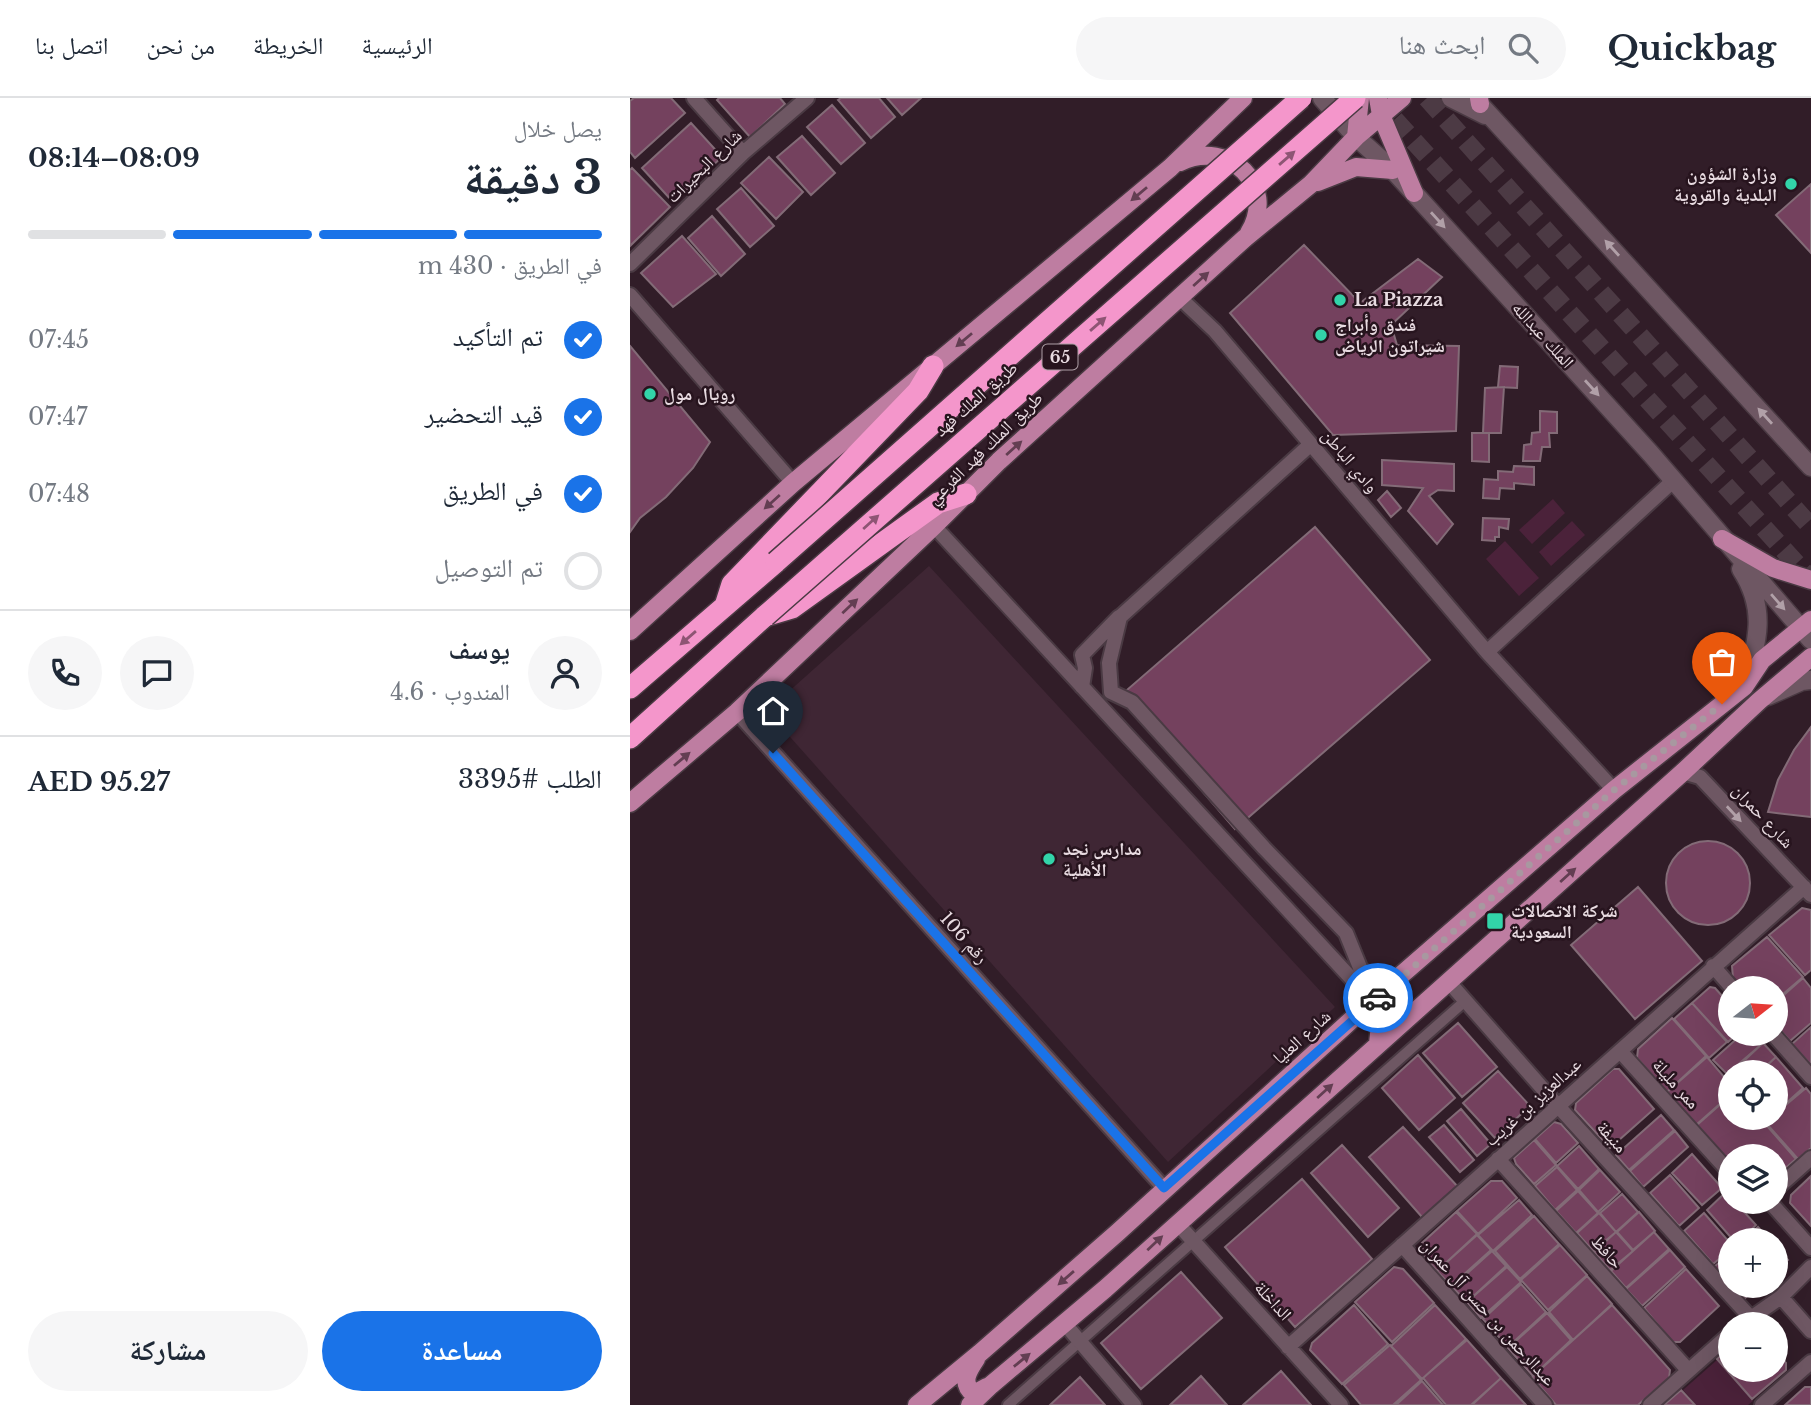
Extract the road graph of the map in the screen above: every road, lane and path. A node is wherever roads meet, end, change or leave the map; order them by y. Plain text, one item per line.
1 (694, 98) edge
2 (807, 98) edge
3 (1243, 98) edge
4 (1301, 98) edge
5 (1322, 98) edge
6 (1357, 98) edge
7 (1402, 98) edge
8 (1451, 98) edge
9 (1481, 104) edge
10 (1379, 107) edge
11 (1356, 137) junction
12 (743, 153) junction
13 (1170, 168) junction
14 (1393, 170) junction
15 (1311, 184) junction
16 (1414, 194) junction
17 (1244, 238) junction
18 (630, 264) edge
19 (630, 295) edge
20 (1180, 298) junction
21 (933, 366) junction
22 (1311, 444) junction
23 (1811, 467) edge
24 (1674, 480) junction
25 (793, 483) junction
26 (966, 494) junction
27 (934, 526) junction
28 (1722, 539) junction
29 (1811, 580) edge
30 (724, 606) junction
31 (765, 616) junction
32 (1120, 617) junction
33 (1809, 629) edge
34 (630, 631) edge
35 (1487, 652) junction
36 (1811, 657) edge
37 (1811, 680) edge
38 (1082, 687) junction
39 (1744, 687) junction
40 (630, 688) edge
41 (1759, 701) junction
42 (737, 712) junction
43 (630, 738) edge
44 (1683, 772) junction
45 (1614, 790) junction
46 (630, 803) edge
47 (1807, 891) edge
48 (1713, 966) junction
49 (1722, 976) edge
50 (1448, 981) junction
51 (1392, 983) junction
52 (1465, 1001) junction
53 (1373, 1002) junction
54 (1378, 1044) junction
55 (1784, 1046) edge
56 (1620, 1051) junction
57 (1811, 1077) edge
58 (1558, 1106) junction
59 (1811, 1158) edge
60 (1498, 1159) junction
61 (1718, 1160) edge
62 (1788, 1178) edge
63 (1164, 1188) junction
64 (1781, 1214) edge
65 (1177, 1223) junction
66 (1193, 1240) junction
67 (1402, 1245) junction
68 (1811, 1248) edge
69 (1811, 1267) edge
70 (1788, 1290) edge
71 (1780, 1298) edge
72 (1782, 1298) edge
73 (1737, 1312) edge
74 (1758, 1312) edge
75 (1065, 1324) junction
76 (1811, 1331) edge
77 (1079, 1341) junction
78 (1718, 1345) edge
79 (1288, 1347) junction
80 (980, 1353) junction
81 (1811, 1362) edge
82 (1688, 1370) junction
83 (991, 1385) junction
84 (917, 1405) edge
85 (970, 1405) edge
86 (1009, 1405) edge
87 (1134, 1405) edge
88 (1341, 1405) edge
89 (1545, 1405) edge
90 (1650, 1405) edge
91 (1762, 1405) edge

1 - 12 street
2 - 12 street, شارع البحيرات
3 - 13 main road
4 - 30 highway, طريق الملك فهد / 65, bridge
5 - 11 main road, الملك عبدالله
6 - 11 main road
31 -> 6 highway, طريق الملك فهد / 65, bridge
7 - 10 main road, طريق الملك فهد الفرعي
8 - 9 main road
23 -> 9 main road
10 - 11 main road, طريق الملك فهد الفرعي
10 - 16 main road
11 - 14 main road, الملك عبدالله
11 - 15 main road, طريق الملك فهد الفرعي
12 - 18 street, شارع البحيرات
13 - 17 main road
13 -> 21 main road
14 - 15 main road
14 - 16 main road, الملك عبدالله
15 - 17 main road, طريق الملك فهد الفرعي
16 -> 24 main road, الملك عبدالله
20 -> 17 main road, طريق الملك فهد الفرعي
19 - 25 street
20 - 22 street, وادي الباطن
26 -> 20 main road, طريق الملك فهد الفرعي
21 - 25 main road
21 - 30 highway
22 - 32 street
22 - 35 street, وادي الباطن
24 - 28 main road, الملك عبدالله
24 - 35 street
25 -> 34 main road
26 - 27 main road, طريق الملك فهد الفرعي
26 - 31 highway
27 - 38 street
42 -> 27 main road, طريق الملك فهد الفرعي
28 - 29 main road
28 -> 33 main road
28 - 39 main road
30 -> 40 highway, طريق الملك فهد / 65
31 - 43 highway, طريق الملك فهد / 65
32 - 38 street
32 - 51 street
33 - 39 main road, شارع العليا
35 - 45 street, وادي الباطن
36 - 41 main road
37 - 41 main road
38 - 53 street
39 - 45 main road, شارع العليا
41 - 44 main road
46 -> 42 main road, طريق الملك فهد الفرعي
42 - 63 street, رقم 106
44 -> 47 street, شارع حمران
50 -> 44 main road
45 - 51 main road, شارع العليا
47 - 48 street, عبدالعزيز بن غريب
48 - 49 street
48 - 56 street, عبدالعزيز بن غريب
50 - 52 street, منيفة
50 - 54 main road
51 - 53 main road, شارع العليا
52 - 58 street, منيفة
52 - 66 street
53 - 54 main road
53 - 63 main road, شارع العليا
65 -> 54 main road
55 - 57 street
56 - 58 street, عبدالعزيز بن غريب
56 - 61 street, ممر مليلة
58 - 60 street, عبدالعزيز بن غريب
58 - 73 street, منيفة
59 - 62 street
60 - 67 street, عبدالعزيز بن غريب
60 - 82 street, حافظ
63 -> 80 main road, شارع العليا
64 - 68 street
65 - 66 street, الداخلة
75 -> 65 main road
66 - 77 street
66 - 79 street, الداخلة
67 - 79 street, عبدالعزيز بن غريب
67 - 89 street, عبدالرحمن بن حسن آل عمران
69 - 70 street
71 - 74 street
72 - 76 street
75 - 77 street
83 -> 75 main road
77 - 86 street
77 - 87 street
78 - 82 street
79 - 88 street, الداخلة
80 - 83 main road
80 - 84 main road, شارع العليا
81 - 91 street
82 - 90 street
83 - 85 main road

